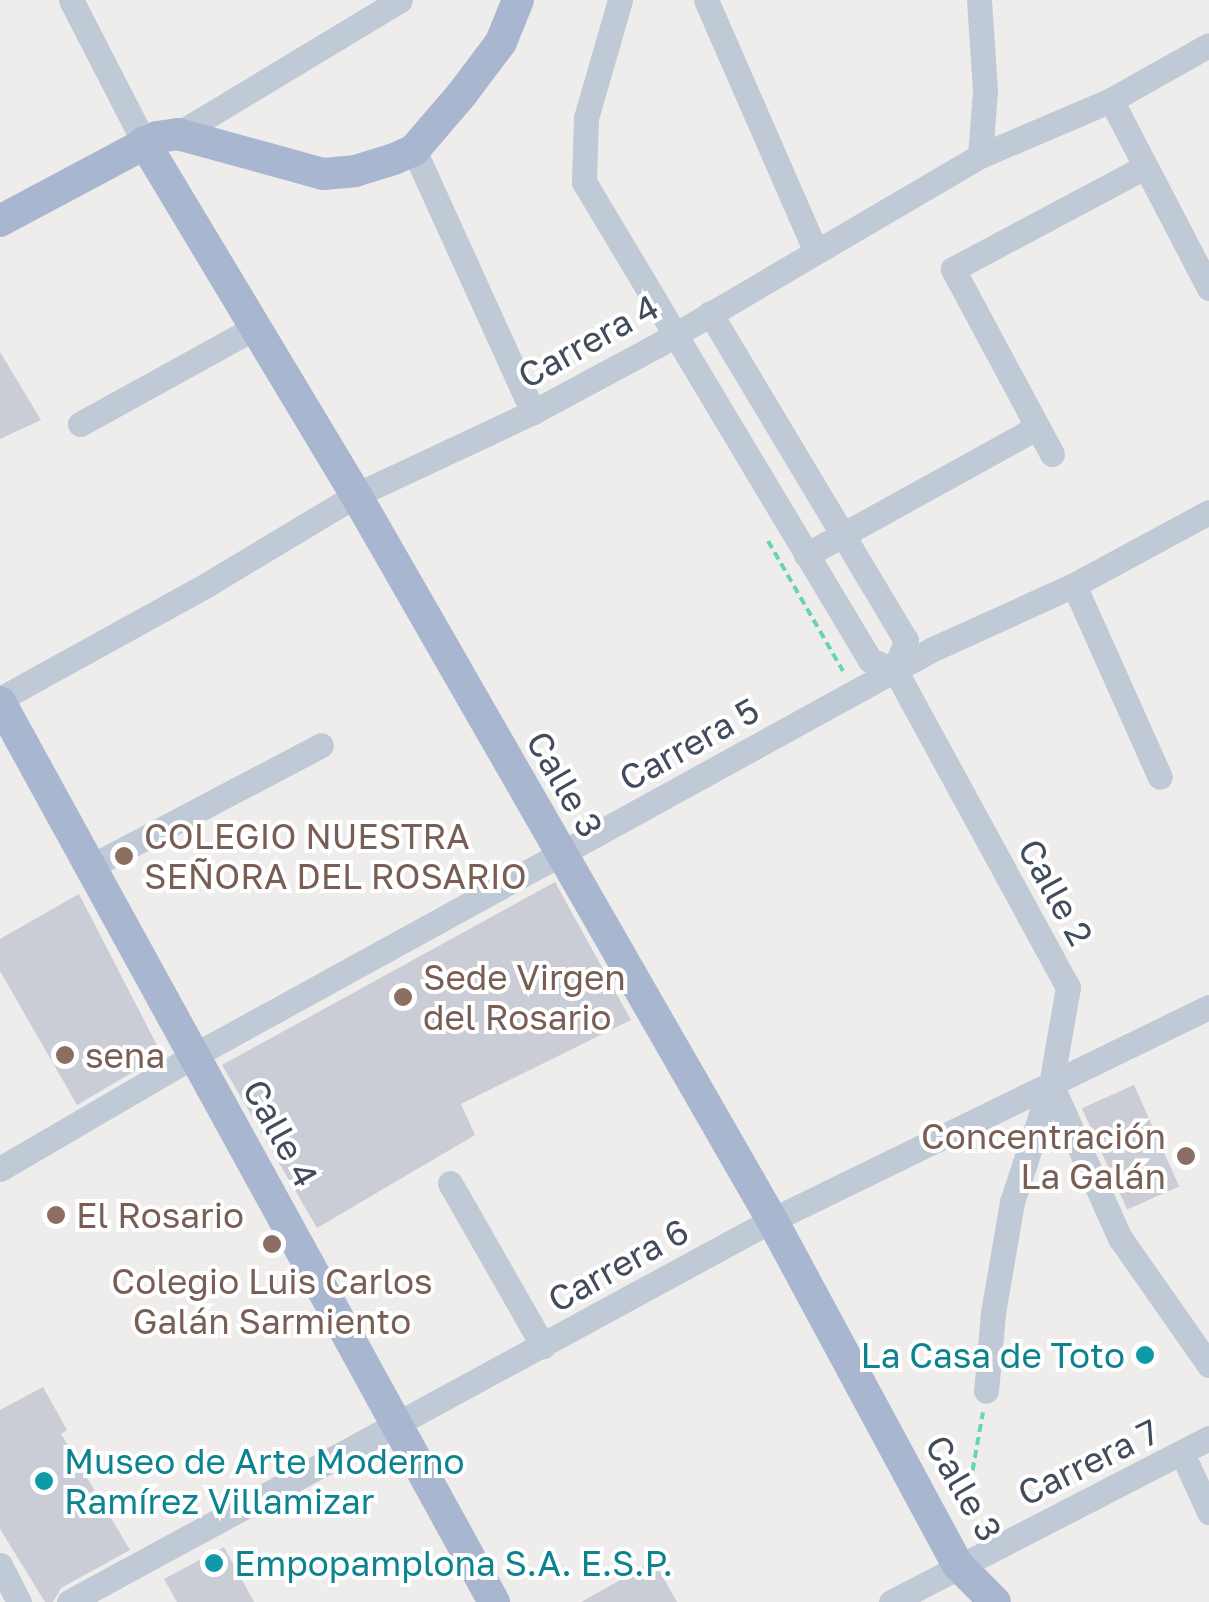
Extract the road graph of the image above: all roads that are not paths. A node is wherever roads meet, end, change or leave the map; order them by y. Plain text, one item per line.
1 (71, 0) edge
2 (400, 0) edge
3 (518, 0) edge
4 (620, 0) edge
5 (706, 0) edge
6 (979, 0) edge
7 (1209, 45) edge
8 (1110, 100) junction
9 (178, 134) junction
10 (144, 142) junction
11 (414, 150) junction
12 (980, 156) junction
13 (1142, 168) junction
14 (0, 221) edge
15 (814, 250) junction
16 (1209, 288) edge
17 (710, 313) junction
18 (254, 328) junction
19 (673, 336) junction
20 (533, 412) junction
21 (80, 424) dead end
22 (1036, 428) junction
23 (1052, 454) dead end
24 (356, 495) junction
25 (1209, 512) edge
26 (842, 533) junction
27 (806, 554) junction
28 (1074, 585) junction
29 (896, 670) junction
30 (0, 700) edge
31 (321, 745) dead end
32 (1160, 777) dead end
33 (559, 855) junction
34 (90, 867) junction
35 (1209, 1007) edge
36 (193, 1056) junction
37 (1050, 1084) junction
38 (0, 1169) edge
39 (450, 1182) dead end
40 (772, 1220) junction
41 (543, 1346) junction
42 (1209, 1365) edge
43 (986, 1391) road end
44 (398, 1426) junction
45 (1209, 1438) edge
46 (1182, 1455) junction
47 (1209, 1512) edge
48 (0, 1565) edge
49 (980, 1589) edge
50 (18, 1602) edge
51 (69, 1602) edge
52 (494, 1602) edge
53 (892, 1602) edge

1 - 10 street, Calle 3
2 - 9 street
3 - 11 main road
4 - 19 street, Calle 2
5 - 15 street
6 - 12 street
7 - 8 street, Carrera 4
8 - 12 street, Carrera 4
8 - 13 street
9 - 10 main road
9 - 11 main road
10 - 14 main road
10 - 18 main road, Calle 3
11 - 20 street
12 - 15 street, Carrera 4
13 - 16 street
13 - 22 street
15 - 17 street, Carrera 4
17 - 19 street, Carrera 4
17 - 26 street, Calle 2
18 - 21 street
18 - 24 main road, Calle 3
19 - 20 street, Carrera 4
19 - 27 street, Calle 2
20 - 24 street, Carrera 4
22 - 23 street
22 - 26 street
24 - 30 street, Carrera 4
24 - 33 main road, Calle 3
25 - 28 street, Carrera 5
26 - 27 street
26 - 29 street, Calle 2
27 - 29 street, Calle 2
28 - 29 street, Carrera 5
28 - 32 street
29 - 33 street, Carrera 5
29 - 37 street, Calle 2
30 - 34 main road, Calle 4
31 - 34 street
33 - 36 street, Carrera 5
33 - 40 main road, Calle 3
34 - 36 main road, Calle 4
35 - 37 street, Carrera 6
36 - 38 street, Carrera 5
36 - 44 main road, Calle 4
37 - 40 street, Carrera 6
37 - 42 street
37 - 43 street, Calle 2
39 - 41 street
40 - 41 street, Carrera 6
40 - 49 main road, Calle 3
41 - 44 street, Carrera 6
44 - 51 street, Carrera 6
44 - 52 main road, Calle 4
45 - 46 street, Carrera 7
46 - 47 street
46 - 49 street, Carrera 7
48 - 50 street
49 - 53 street, Carrera 7

